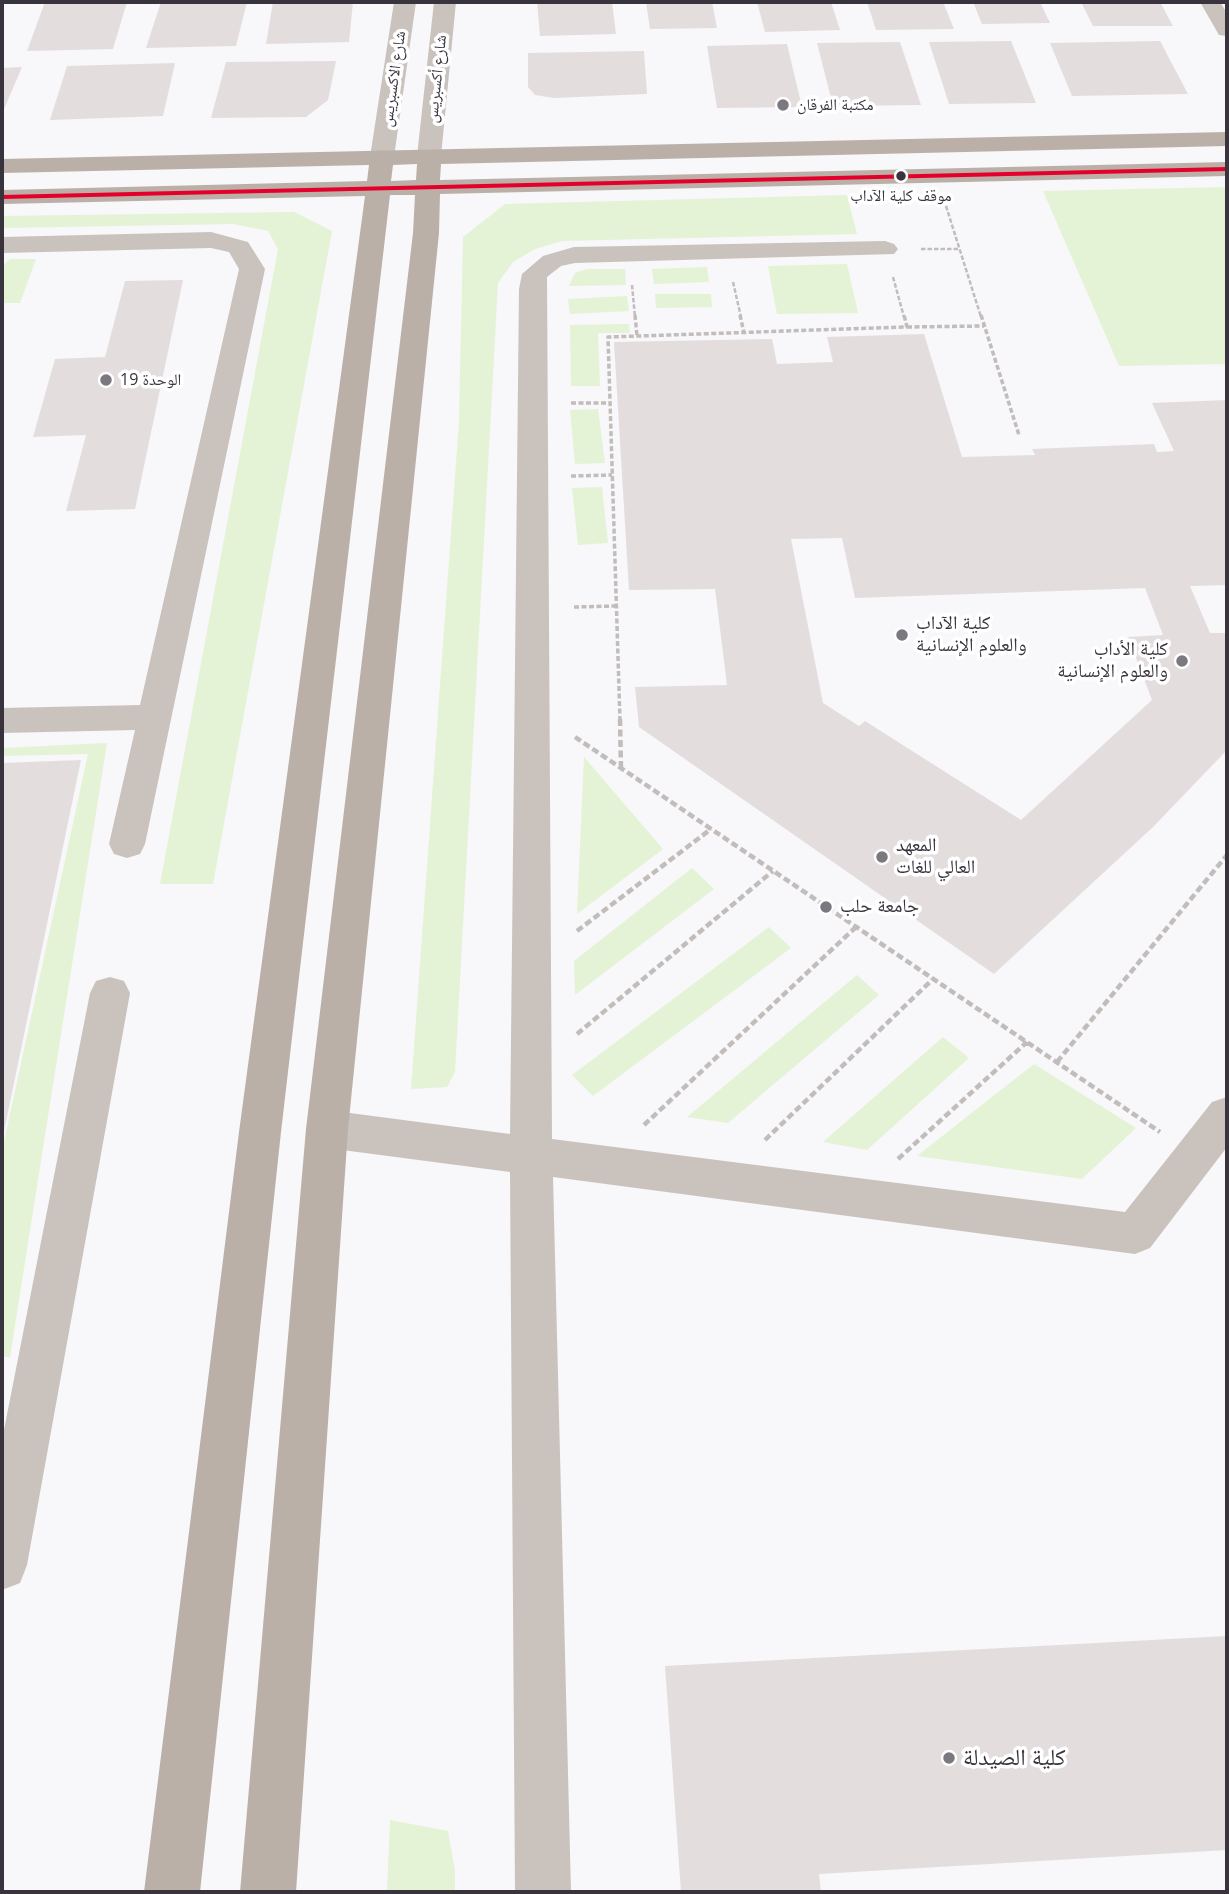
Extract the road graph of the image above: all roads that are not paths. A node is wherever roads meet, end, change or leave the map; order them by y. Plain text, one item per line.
1 (405, 2) edge
2 (445, 2) edge
3 (1210, 2) edge
4 (1227, 30) edge
5 (1227, 139) edge
6 (2, 166) edge
7 (1227, 169) edge
8 (428, 172) junction
9 (380, 173) junction
10 (2, 197) edge
11 (2, 245) edge
12 (885, 249) road end
13 (155, 717) junction
14 (2, 720) edge
15 (127, 844) dead end
16 (110, 993) dead end
17 (1227, 1115) edge
18 (327, 1129) junction
19 (531, 1154) junction
20 (17, 1407) edge
21 (2, 1566) edge
22 (172, 1892) edge
23 (268, 1892) edge
24 (543, 1892) edge

1 - 9 street, شارع الاكسبريس
2 - 8 street, شارع أكسبريس
3 - 4 street
5 - 8 main road
6 - 9 main road
7 - 8 main road
8 - 9 main road
8 - 18 main road
9 - 10 main road
9 - 22 main road
11 - 13 street
12 - 19 street
13 - 14 street
13 - 15 street
16 - 20 street
17 - 19 street
18 - 19 street
18 - 23 main road
19 - 24 street
20 - 21 street

